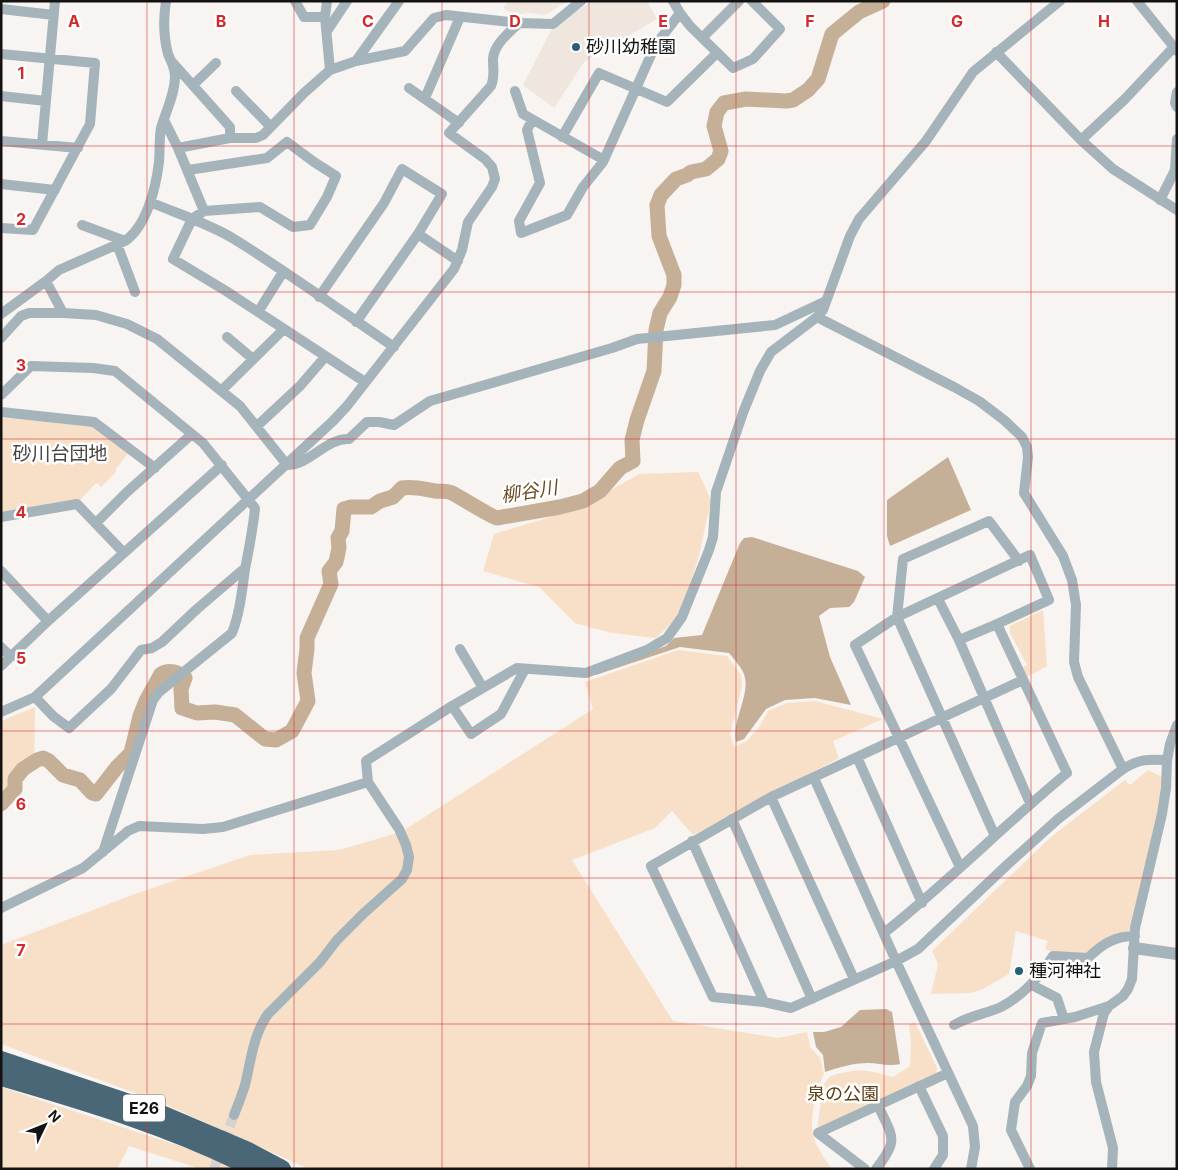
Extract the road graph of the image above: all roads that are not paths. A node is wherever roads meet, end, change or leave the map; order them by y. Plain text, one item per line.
1 (55, 1) edge
2 (166, 1) edge
3 (295, 1) edge
4 (327, 1) edge
5 (347, 1) edge
6 (399, 1) edge
7 (582, 1) edge
8 (673, 1) edge
9 (739, 1) edge
10 (752, 1) edge
11 (1060, 1) edge
12 (1137, 1) edge
13 (1, 9) edge
14 (680, 13) junction
15 (54, 14) junction
16 (460, 16) junction
17 (325, 17) junction
18 (519, 23) junction
19 (327, 30) junction
20 (702, 38) junction
21 (1175, 49) edge
22 (996, 52) junction
23 (717, 53) junction
24 (1, 54) edge
25 (50, 58) junction
26 (171, 61) junction
27 (356, 61) junction
28 (216, 63) dead end
29 (330, 70) junction
30 (193, 85) junction
31 (409, 88) dead end
32 (636, 89) junction
33 (236, 91) dead end
34 (515, 91) dead end
35 (1177, 92) edge
36 (1, 96) edge
37 (425, 98) junction
38 (46, 101) junction
39 (1177, 107) edge
40 (164, 120) junction
41 (532, 120) junction
42 (459, 123) junction
43 (271, 127) junction
44 (562, 137) junction
45 (230, 138) junction
46 (1177, 139) edge
47 (1081, 140) junction
48 (1, 141) edge
49 (42, 144) junction
50 (78, 148) junction
51 (178, 148) junction
52 (604, 160) junction
53 (188, 170) junction
54 (1, 184) edge
55 (54, 190) junction
56 (1160, 200) junction
57 (150, 202) junction
58 (1177, 210) edge
59 (204, 211) junction
60 (192, 219) junction
61 (82, 225) dead end
62 (1, 228) edge
63 (418, 234) junction
64 (121, 243) junction
65 (458, 261) junction
66 (283, 272) junction
67 (46, 281) junction
68 (135, 292) dead end
69 (319, 297) junction
70 (826, 301) junction
71 (63, 312) junction
72 (258, 312) junction
73 (1, 314) edge
74 (817, 317) junction
75 (356, 322) junction
76 (284, 329) junction
77 (227, 337) dead end
78 (1, 338) edge
79 (394, 347) junction
80 (325, 357) junction
81 (254, 359) junction
82 (365, 382) junction
83 (222, 390) junction
84 (1, 395) edge
85 (1, 412) edge
86 (257, 426) junction
87 (192, 434) junction
88 (222, 465) junction
89 (286, 465) junction
90 (154, 468) junction
91 (250, 499) junction
92 (1, 517) edge
93 (96, 522) junction
94 (124, 553) junction
95 (1019, 561) junction
96 (245, 568) junction
97 (1, 571) edge
98 (938, 599) junction
99 (897, 617) junction
100 (48, 621) junction
101 (997, 624) junction
102 (958, 640) junction
103 (1, 647) edge
104 (460, 649) dead end
105 (10, 657) junction
106 (1, 666) edge
107 (525, 669) junction
108 (1023, 680) junction
109 (484, 688) junction
110 (35, 697) junction
111 (984, 699) junction
112 (452, 706) junction
113 (1, 712) edge
114 (942, 718) junction
115 (1177, 725) edge
116 (899, 738) junction
117 (856, 757) junction
118 (1167, 760) junction
119 (1124, 769) junction
120 (814, 778) junction
121 (368, 782) junction
122 (771, 797) junction
123 (1030, 803) junction
124 (732, 819) junction
125 (994, 836) junction
126 (692, 842) junction
127 (103, 852) junction
128 (960, 867) junction
129 (922, 903) junction
130 (1, 908) edge
131 (884, 933) junction
132 (1134, 942) junction
133 (1177, 954) edge
134 (896, 962) junction
135 (854, 979) junction
136 (1032, 985) junction
137 (812, 999) junction
138 (764, 1002) junction
139 (1109, 1006) junction
140 (1064, 1019) junction
141 (954, 1024) dead end
142 (1, 1060) edge
143 (948, 1073) junction
144 (1, 1077) edge
145 (919, 1086) junction
146 (878, 1105) junction
147 (234, 1115) tunnel mouth
148 (254, 1169) edge
149 (282, 1169) edge
150 (865, 1169) edge
151 (876, 1169) edge
152 (934, 1169) edge
153 (971, 1169) edge
154 (1030, 1169) edge
155 (1112, 1169) edge

1 - 15 street
2 - 26 street
3 - 17 street
4 - 17 street
5 - 19 street
6 - 27 street
7 - 18 street
8 - 14 street
9 - 20 street
10 - 23 street
11 - 22 street
12 - 21 street
13 - 15 street
14 - 20 street
14 - 32 street
15 - 25 street
16 - 18 street
16 - 27 street
16 - 37 street
17 - 19 street
18 - 42 street
19 - 29 street
20 - 23 street
21 - 47 street
22 - 47 street
22 - 70 street
23 - 32 street
24 - 25 street
25 - 38 street
25 - 50 street
26 - 30 street
26 - 40 street
27 - 29 street
28 - 30 street
29 - 43 street
30 - 45 street
31 - 37 street
32 - 44 street
32 - 52 street
33 - 43 street
34 - 41 street
35 - 39 street
36 - 38 street
37 - 42 street
38 - 49 street
40 - 51 street
40 - 57 street
41 - 44 street
41 - 52 street
42 - 65 street
43 - 45 street
44 - 52 street
45 - 51 street
46 - 56 street
47 - 56 street
48 - 49 street
49 - 50 street
50 - 55 street
51 - 53 street
53 - 59 street
53 - 59 street
54 - 55 street
55 - 62 street
56 - 58 street
57 - 60 street
57 - 64 street
59 - 60 street
60 - 66 street
60 - 72 street
61 - 64 street
63 - 65 street
63 - 69 street
63 - 75 street
64 - 67 street
64 - 68 street
65 - 79 street
66 - 69 street
66 - 72 street
67 - 71 street
67 - 73 street
69 - 75 street
70 - 74 street
70 - 89 street
71 - 78 street
71 - 83 street
72 - 76 street
74 - 107 street
74 - 119 street
75 - 79 street
76 - 80 street
76 - 81 street
77 - 81 street
79 - 82 street
80 - 82 street
80 - 86 street
81 - 83 street
82 - 89 street
83 - 86 street
84 - 87 street
85 - 90 street
86 - 89 street
87 - 88 street
87 - 90 street
88 - 91 street
88 - 94 street
89 - 91 street
90 - 93 street
91 - 96 street
91 - 110 street
92 - 93 street
93 - 94 street
94 - 100 street
95 - 98 street
95 - 99 street
95 - 101 street
96 - 110 street
96 - 127 street
97 - 100 street
98 - 99 street
98 - 102 street
99 - 114 street
99 - 116 street
100 - 105 street
101 - 102 street
101 - 108 street
102 - 111 street
103 - 105 street
104 - 109 street
105 - 106 street
107 - 109 street
107 - 112 street
108 - 111 street
108 - 123 street
109 - 112 street
110 - 113 street
111 - 114 street
111 - 123 street
112 - 121 street
114 - 116 street
114 - 125 street
115 - 118 street
116 - 117 street
116 - 128 street
117 - 120 street
117 - 129 street
118 - 119 street
118 - 132 street
119 - 134 street
120 - 122 street
120 - 131 street
121 - 127 street
121 - 147 street
122 - 124 street
122 - 135 street
123 - 125 street
124 - 126 street
124 - 137 street
125 - 128 street
126 - 138 street
126 - 138 street
127 - 130 street
128 - 129 street
129 - 131 street
131 - 134 street
132 - 133 street
132 - 136 street
132 - 139 street
134 - 135 street
134 - 143 street
135 - 137 street
136 - 140 street
136 - 141 street
137 - 138 street
139 - 140 street
139 - 155 street
140 - 154 street
142 - 149 highway, E26
143 - 145 street
143 - 153 street
144 - 148 highway, E26
145 - 146 street
145 - 152 street
146 - 150 street
146 - 151 street

